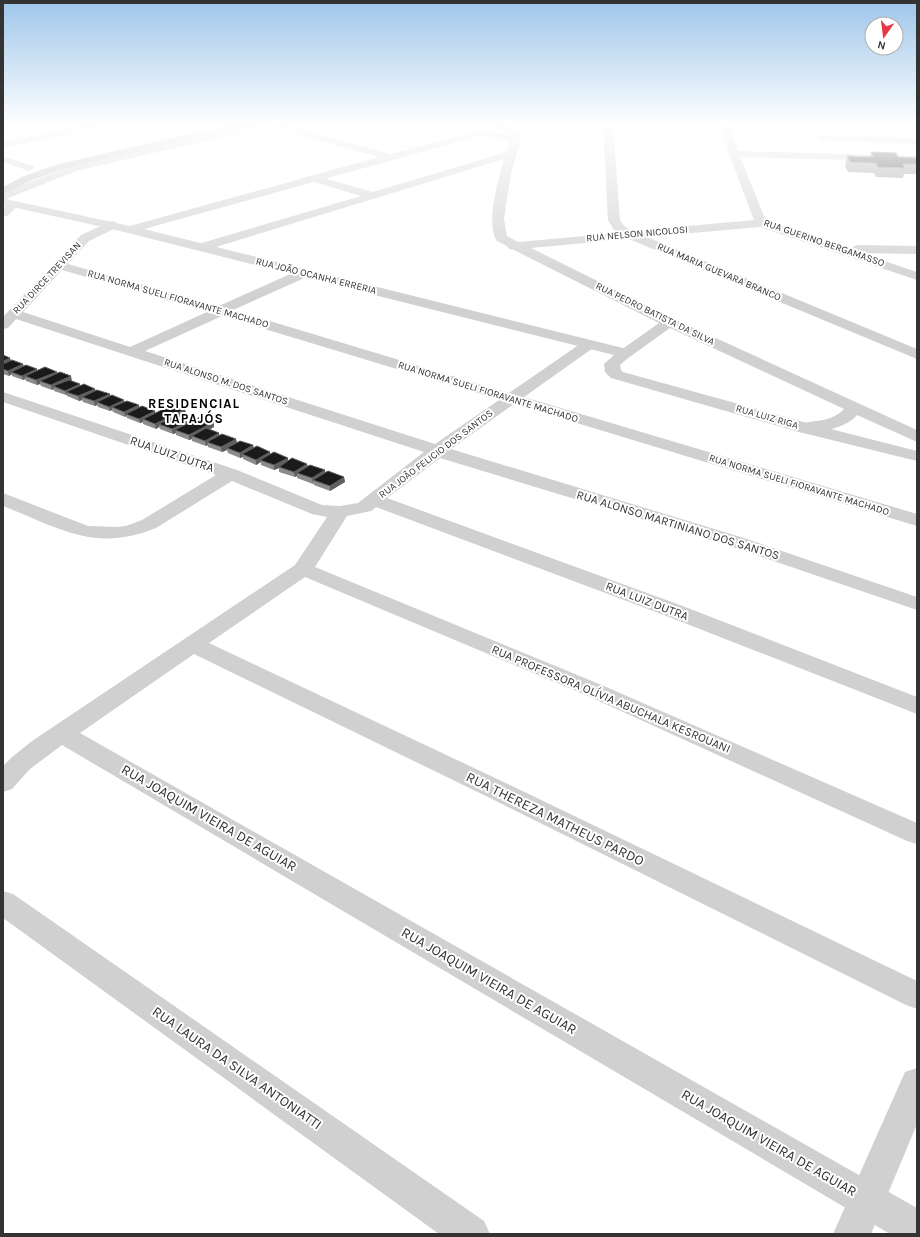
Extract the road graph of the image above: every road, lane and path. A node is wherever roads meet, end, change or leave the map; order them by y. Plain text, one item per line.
1 (23, 183) edge
2 (39, 183) edge
3 (263, 183) edge
4 (295, 183) edge
5 (327, 183) edge
6 (413, 183) edge
7 (504, 183) edge
8 (612, 183) edge
9 (745, 183) edge
10 (371, 196) junction
11 (5, 201) edge
12 (761, 223) junction
13 (112, 225) junction
14 (130, 229) junction
15 (93, 234) junction
16 (628, 234) junction
17 (513, 246) junction
18 (202, 247) junction
19 (838, 249) junction
20 (917, 250) edge
21 (59, 265) junction
22 (304, 273) junction
23 (917, 276) edge
24 (220, 311) junction
25 (14, 314) junction
26 (669, 322) junction
27 (3, 325) edge
28 (588, 345) junction
29 (131, 352) junction
30 (626, 353) junction
31 (917, 354) edge
32 (3, 397) edge
33 (511, 399) junction
34 (853, 408) junction
35 (805, 428) junction
36 (917, 437) edge
37 (437, 451) junction
38 (917, 456) edge
39 (231, 474) junction
40 (3, 499) edge
41 (374, 500) junction
42 (340, 512) junction
43 (917, 520) edge
44 (303, 569) junction
45 (917, 604) edge
46 (192, 644) junction
47 (917, 706) edge
48 (61, 733) junction
49 (3, 783) edge
50 (917, 834) edge
51 (3, 902) edge
52 (917, 996) edge
53 (917, 1083) edge
54 (867, 1200) junction
55 (917, 1229) edge
56 (471, 1234) edge
57 (852, 1234) edge

1 - 11 main road
2 - 11 street
3 - 13 street, RUA DIRCE TREVISAN
4 - 14 street
5 - 10 street
6 - 10 street
7 - 17 street, RUA PEDRO BATISTA DA SILVA
8 - 16 street, RUA MARIA GUEVARA BRANCO
9 - 12 street, RUA GUERINO BERGAMASSO
10 - 18 street
11 - 13 street, RUA JOÃO OCANHA ERRERIA
12 - 16 street, RUA NELSON NICOLOSI
12 - 19 street, RUA GUERINO BERGAMASSO
13 - 14 street, RUA JOÃO OCANHA ERRERIA
13 - 15 street, RUA DIRCE TREVISAN
14 - 15 street, RUA DIRCE TREVISAN
14 - 18 street, RUA JOÃO OCANHA ERRERIA
15 - 21 street, RUA DIRCE TREVISAN
16 - 17 street, RUA NELSON NICOLOSI
16 - 31 street, RUA MARIA GUEVARA BRANCO
17 - 26 street, RUA PEDRO BATISTA DA SILVA
18 - 22 street, RUA JOÃO OCANHA ERRERIA
19 - 20 street
19 - 23 street, RUA GUERINO BERGAMASSO
21 - 24 street, RUA NORMA SUELI FIORAVANTE MACHADO
21 - 25 street, RUA DIRCE TREVISAN
22 - 24 street
22 - 28 street, RUA JOÃO OCANHA ERRERIA
24 - 29 street
24 - 33 street, RUA NORMA SUELI FIORAVANTE MACHADO
25 - 27 street, RUA DIRCE TREVISAN
25 - 29 street, RUA ALONSO M. DOS SANTOS
26 - 30 street
26 - 34 street, RUA PEDRO BATISTA DA SILVA
28 - 30 street, RUA JOÃO OCANHA ERRERIA
28 - 33 street, RUA JOÃO FELICIO DOS SANTOS
29 - 37 street, RUA ALONSO M. DOS SANTOS
30 - 35 street, RUA LUIZ RIGA
32 - 39 street, RUA LUIZ DUTRA
33 - 37 street, RUA JOÃO FELICIO DOS SANTOS
33 - 43 street, RUA NORMA SUELI FIORAVANTE MACHADO
34 - 35 street
34 - 36 street, RUA PEDRO BATISTA DA SILVA
35 - 38 street, RUA LUIZ RIGA
37 - 41 street, RUA JOÃO FELICIO DOS SANTOS
37 - 45 street, RUA ALONSO MARTINIANO DOS SANTOS
39 - 40 street
39 - 42 street, RUA LUIZ DUTRA
41 - 42 street, RUA JOÃO FELICIO DOS SANTOS
41 - 47 street, RUA LUIZ DUTRA
42 - 44 street
44 - 46 street
44 - 50 street, RUA PROFESSORA OLÍVIA ABUCHALA KESROUANI
46 - 48 street
46 - 52 street, RUA THEREZA MATHEUS PARDO
48 - 49 street
48 - 54 street, RUA JOAQUIM VIEIRA DE AGUIAR
51 - 56 street, RUA LAURA DA SILVA ANTONIATTI
53 - 54 street
54 - 55 street, RUA JOAQUIM VIEIRA DE AGUIAR
54 - 57 street

